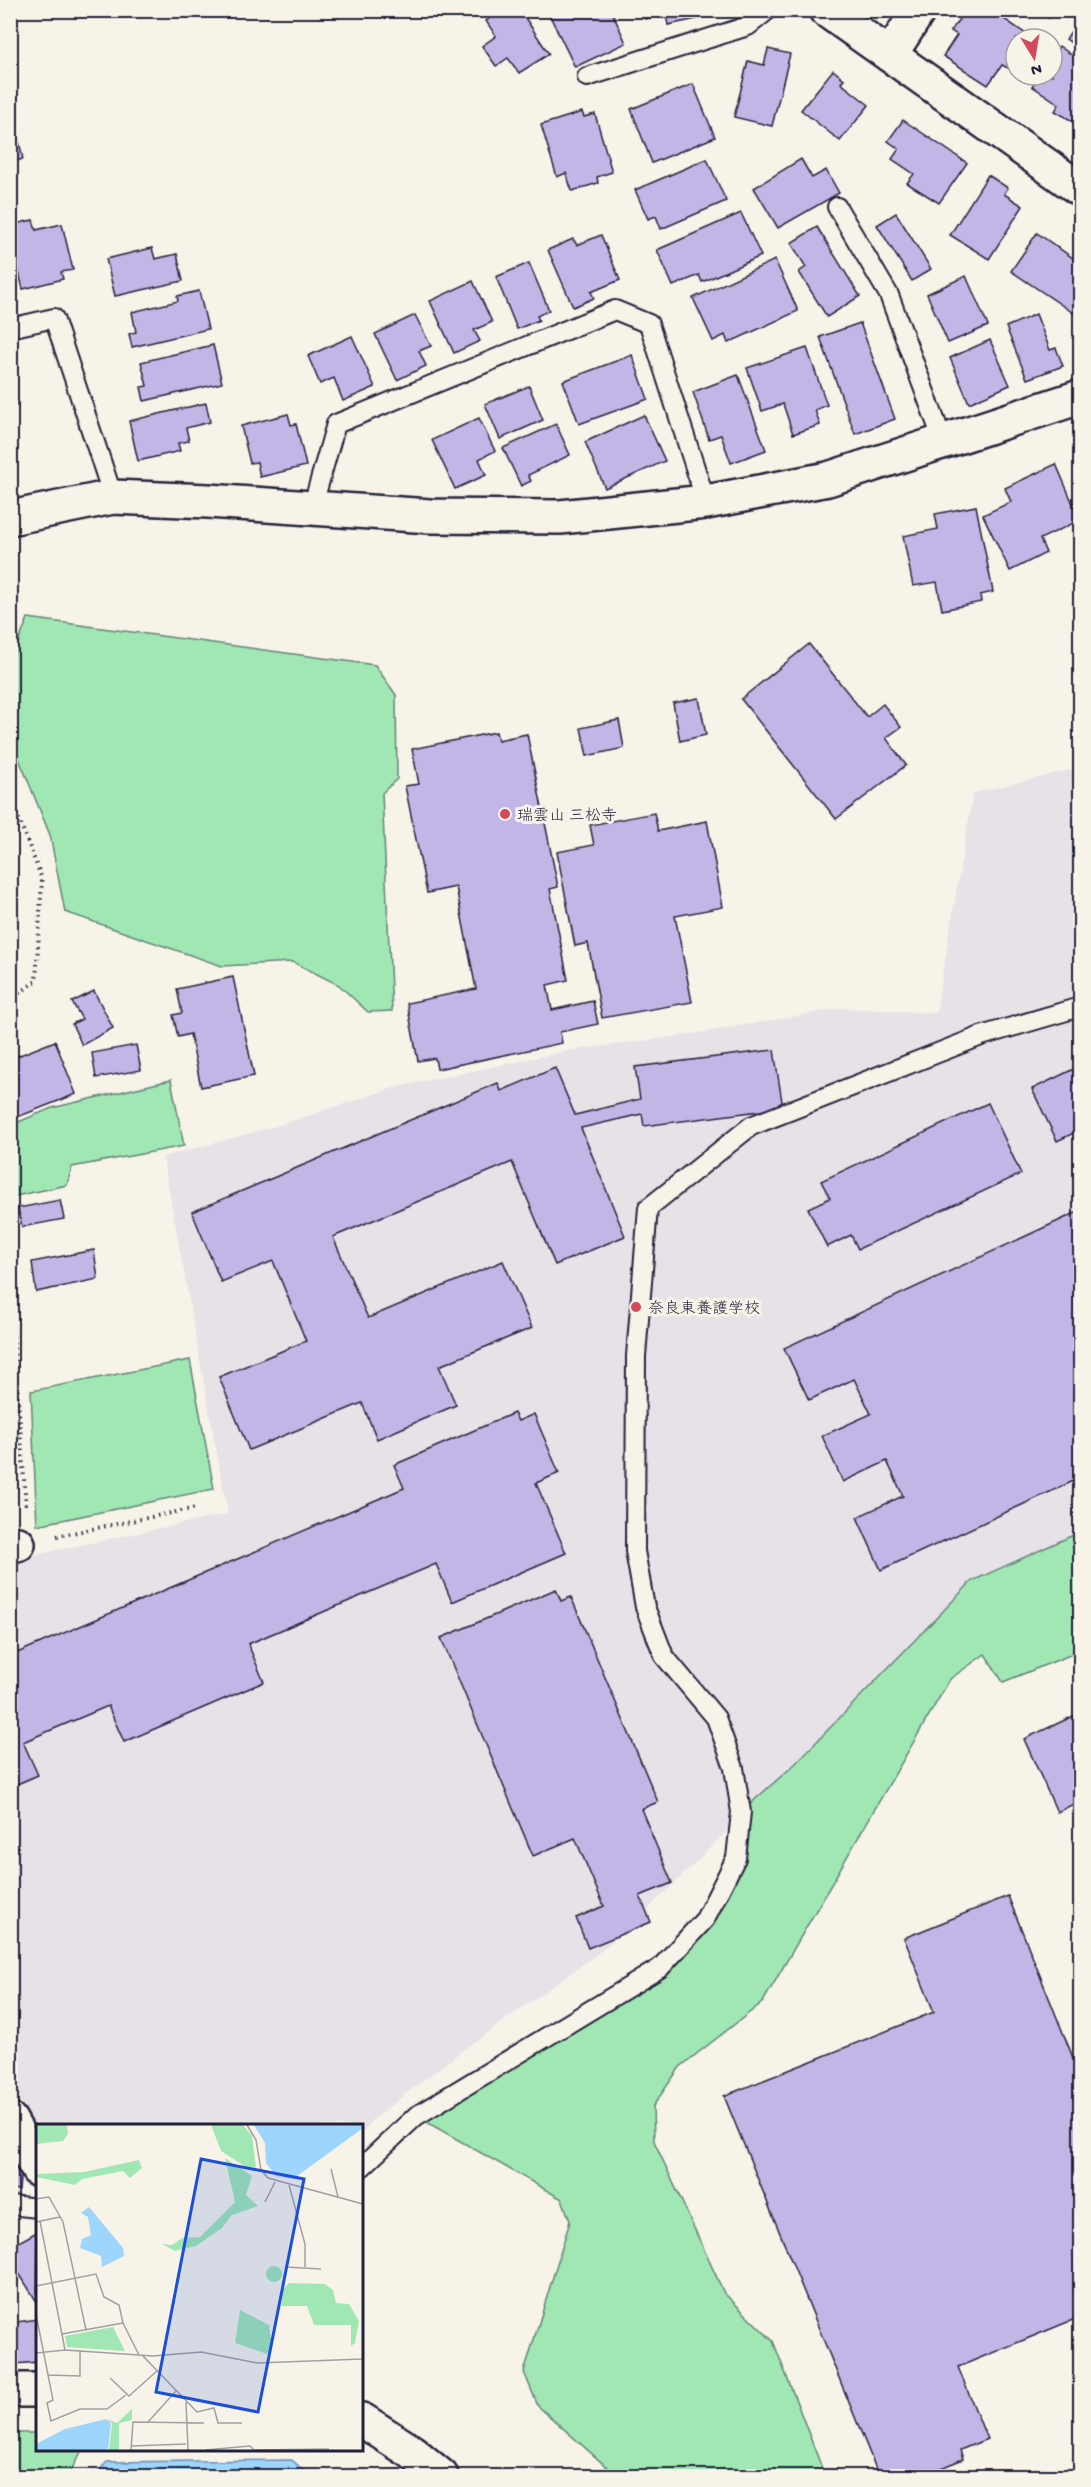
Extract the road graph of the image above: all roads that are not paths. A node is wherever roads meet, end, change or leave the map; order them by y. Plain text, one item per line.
1 (768, 10) edge
2 (826, 10) edge
3 (919, 10) edge
4 (890, 56) junction
5 (587, 77) dead end
6 (1080, 189) edge
7 (837, 207) dead end
8 (10, 328) edge
9 (1080, 397) edge
10 (943, 441) junction
11 (113, 497) junction
12 (706, 502) junction
13 (312, 508) junction
14 (10, 518) edge
15 (1080, 1007) edge
16 (10, 2120) edge
17 (363, 2165) edge
18 (36, 2166) edge
19 (10, 2205) edge
20 (36, 2208) edge
21 (10, 2390) edge
22 (36, 2390) edge
23 (363, 2421) edge
24 (441, 2476) edge

1 - 5 lane
2 - 4 street
3 - 4 street
4 - 6 street
7 - 10 lane
8 - 11 lane
9 - 10 street
10 - 12 street
11 - 13 street
11 - 14 street
12 - 13 street
12 - 13 lane
15 - 17 lane
16 - 18 street
19 - 20 lane
21 - 22 street
23 - 24 street

